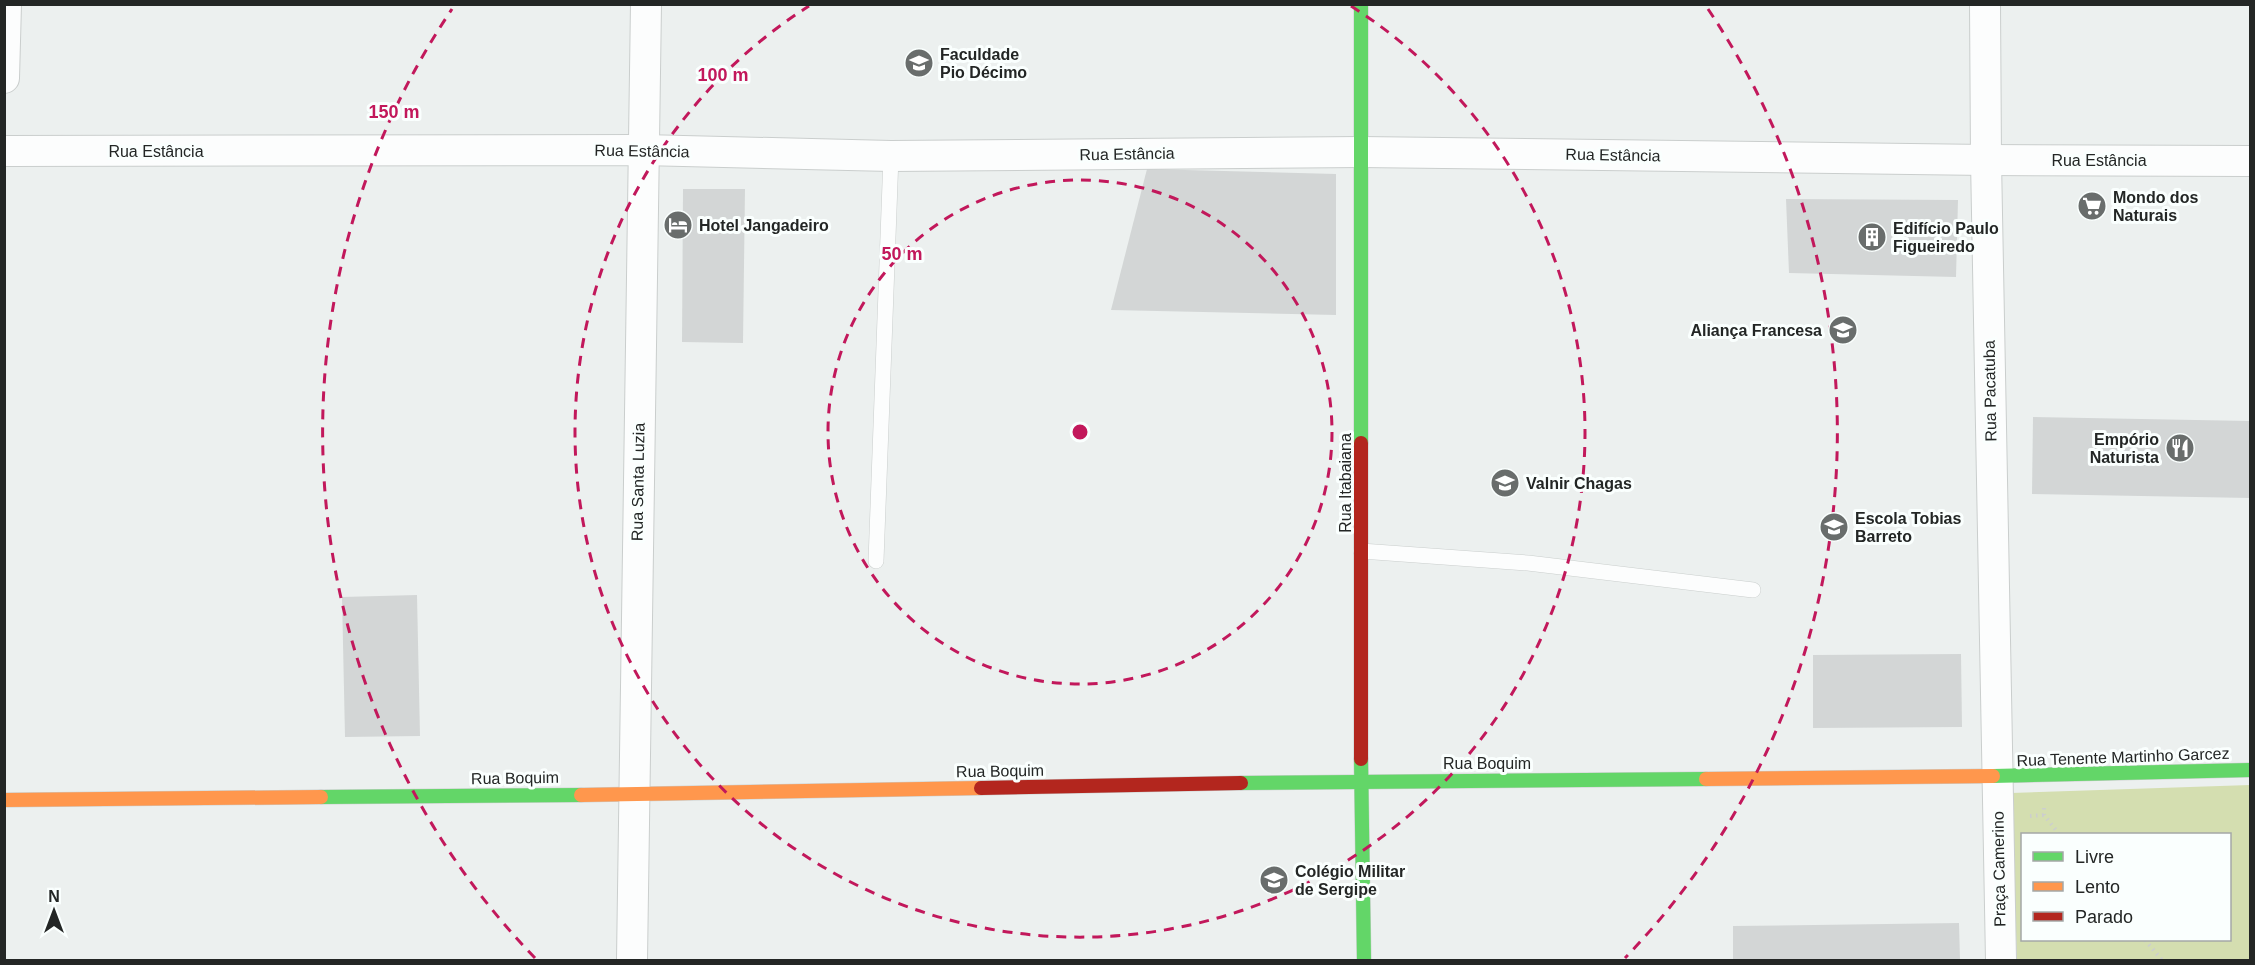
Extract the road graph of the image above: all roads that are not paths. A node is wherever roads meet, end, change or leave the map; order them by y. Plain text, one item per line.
1 (6, 4) edge
2 (646, 4) edge
3 (1361, 4) edge
4 (1985, 4) edge
5 (4, 78) edge
6 (643, 150) junction
7 (4, 151) edge
8 (1361, 152) junction
9 (891, 156) junction
10 (1986, 160) junction
11 (2250, 161) edge
12 (1361, 551) junction
13 (876, 561) dead end
14 (1753, 590) dead end
15 (2250, 770) edge
16 (1997, 777) junction
17 (1361, 781) junction
18 (634, 794) junction
19 (4, 800) edge
20 (632, 960) edge
21 (1364, 960) edge
22 (2001, 960) edge

1 - 5 street
2 - 6 street, Rua Santa Luzia
3 - 8 street, Rua Itabaiana
4 - 10 street, Rua Pacatuba
6 - 7 street, Rua Estância
6 - 9 street, Rua Estância
6 - 18 street, Rua Santa Luzia
8 - 9 street, Rua Estância
8 - 10 street, Rua Estância
8 - 12 street, Rua Itabaiana
9 - 13 lane
10 - 11 street, Rua Estância
10 - 16 street, Rua Pacatuba
12 - 14 lane
12 - 17 street, Rua Itabaiana
15 - 16 street, Rua Tenente Martinho Garcez
16 - 17 street, Rua Boquim
16 - 22 street, Praça Camerino
17 - 18 street, Rua Boquim
17 - 21 street, Rua Itabaiana
18 - 19 street, Rua Boquim
18 - 20 street, Rua Santa Luzia

